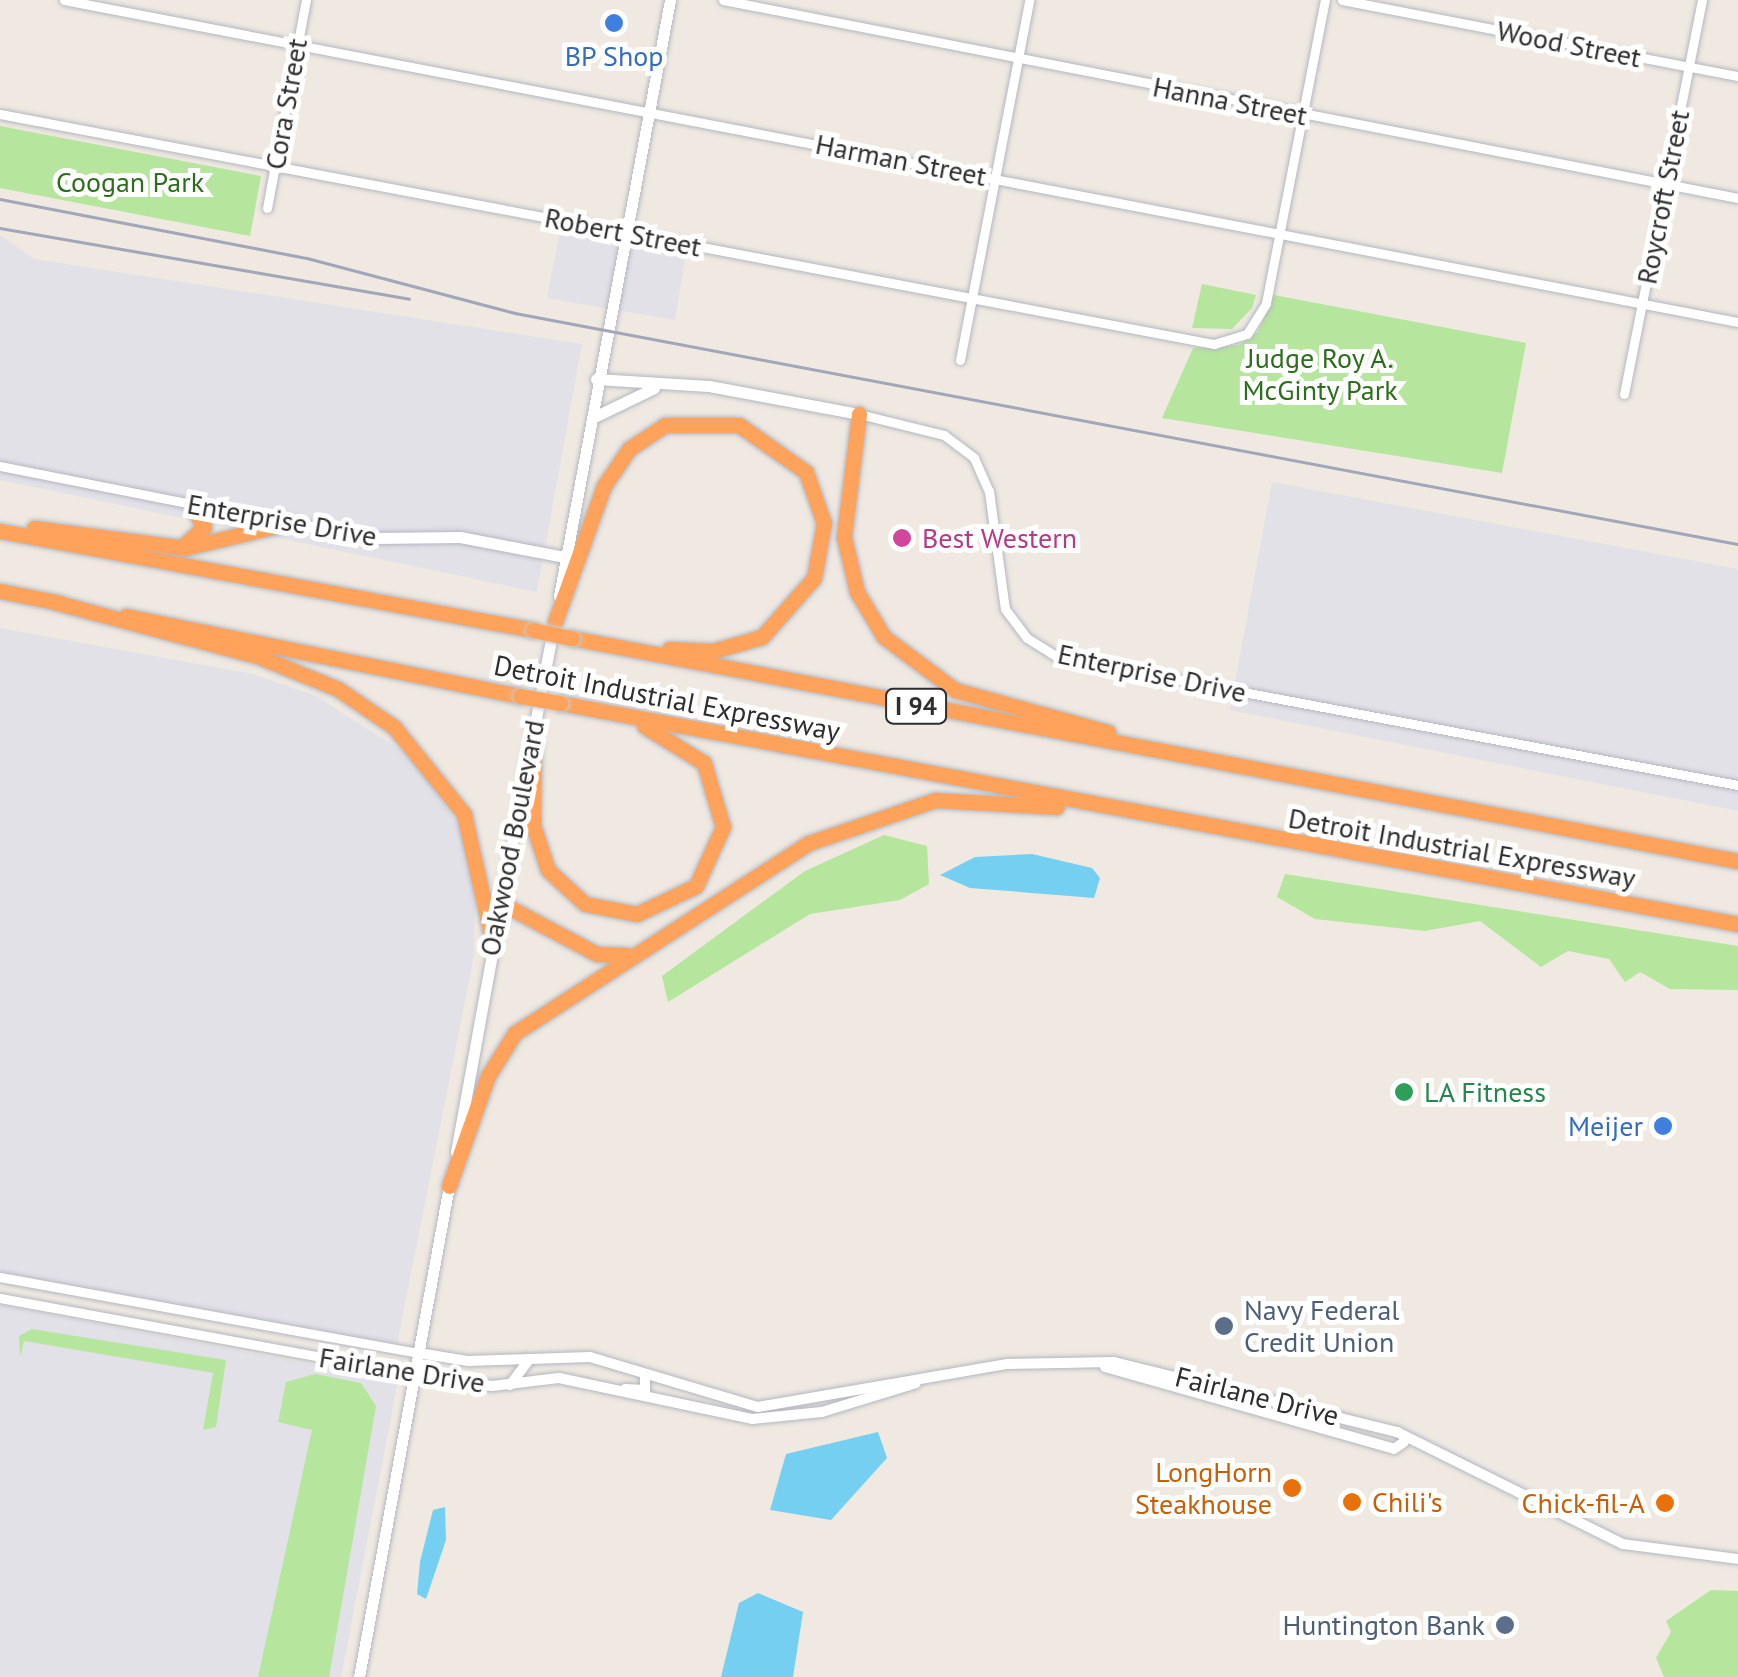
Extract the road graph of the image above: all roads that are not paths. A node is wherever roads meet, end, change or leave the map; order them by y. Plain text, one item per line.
1 (64, 0) edge
2 (306, 0) edge
3 (670, 0) edge
4 (723, 0) edge
5 (1028, 0) edge
6 (1325, 0) edge
7 (1342, 0) edge
8 (1702, 0) edge
9 (298, 45) junction
10 (1017, 60) junction
11 (1688, 66) junction
12 (1738, 76) edge
13 (646, 112) junction
14 (0, 114) edge
15 (1304, 115) junction
16 (275, 166) junction
17 (994, 178) junction
18 (1666, 184) junction
19 (1738, 198) edge
20 (268, 208) dead end
21 (624, 231) junction
22 (1281, 233) junction
23 (970, 300) junction
24 (1643, 303) junction
25 (1738, 322) edge
26 (960, 360) dead end
27 (596, 379) junction
28 (684, 386) junction
29 (1624, 394) dead end
30 (859, 414) junction
31 (592, 418) junction
32 (0, 466) edge
33 (192, 505) junction
34 (0, 522) edge
35 (289, 523) junction
36 (0, 531) edge
37 (172, 548) junction
38 (564, 557) junction
39 (0, 591) edge
40 (54, 602) junction
41 (555, 622) junction
42 (610, 646) junction
43 (638, 720) junction
44 (534, 727) junction
45 (1222, 763) junction
46 (1738, 786) edge
47 (1156, 819) junction
48 (1738, 860) edge
49 (499, 902) junction
50 (1738, 924) edge
51 (491, 934) junction
52 (636, 953) junction
53 (449, 1186) junction
54 (0, 1277) edge
55 (0, 1298) edge
56 (419, 1353) junction
57 (590, 1357) junction
58 (414, 1374) junction
59 (645, 1374) junction
60 (580, 1382) junction
61 (916, 1383) junction
62 (510, 1385) junction
63 (1738, 1559) edge
64 (359, 1677) edge

1 - 9 street, Harman Street
2 - 9 street, Cora Street
3 - 13 main road, Oakwood Boulevard
4 - 10 street, Hanna Street
5 - 10 street
6 - 15 street
7 - 11 street, Wood Street
8 - 11 street, Roycroft Street
9 - 13 street, Harman Street
9 - 16 street, Cora Street
10 - 15 street, Hanna Street
10 - 17 street
11 - 12 street, Wood Street
11 - 18 street, Roycroft Street
13 - 17 street, Harman Street
13 - 21 main road, Oakwood Boulevard
14 - 16 street, Robert Street
15 - 18 street, Hanna Street
15 - 22 street
16 - 20 street, Cora Street
16 - 21 street, Robert Street
17 - 22 street, Harman Street
17 - 23 street
18 - 19 street, Hanna Street
18 - 24 street, Roycroft Street
21 - 23 street, Robert Street
21 - 27 main road, Oakwood Boulevard
22 - 23 street, Robert Street
22 - 24 street, Harman Street
23 - 26 street
24 - 25 street, Harman Street
24 - 29 street, Roycroft Street
27 - 28 main road, Enterprise Drive
27 - 31 main road, Oakwood Boulevard
28 - 30 main road, Enterprise Drive
28 - 31 main road
30 - 45 highway
30 - 46 street, Enterprise Drive
31 - 38 main road, Oakwood Boulevard
32 - 33 street, Enterprise Drive
33 - 35 street, Enterprise Drive
33 - 37 highway
34 - 37 highway
35 - 37 highway
35 - 38 main road, Enterprise Drive
36 - 42 highway, Detroit Industrial Expressway / I 94, bridge
38 - 41 main road, Oakwood Boulevard
39 - 40 highway, Detroit Industrial Expressway / I 94
40 - 43 highway, Detroit Industrial Expressway / I 94, bridge
40 - 51 highway
41 - 42 highway
41 - 44 main road, Oakwood Boulevard
42 - 45 highway, Detroit Industrial Expressway / I 94
43 - 44 highway
43 - 47 highway, Detroit Industrial Expressway / I 94
44 - 49 main road, Oakwood Boulevard
45 - 48 highway, Detroit Industrial Expressway / I 94
47 - 50 highway, Detroit Industrial Expressway / I 94
47 - 52 highway
49 - 51 main road, Oakwood Boulevard
49 - 52 highway
51 - 53 main road, Oakwood Boulevard
52 - 53 highway
53 - 56 main road, Oakwood Boulevard
54 - 56 street, Fairlane Drive
55 - 58 street, Fairlane Drive
56 - 57 street, Fairlane Drive
56 - 58 main road, Oakwood Boulevard
57 - 59 street, Fairlane Drive
57 - 62 street
58 - 62 street, Fairlane Drive
58 - 64 main road, Oakwood Boulevard
59 - 60 street
59 - 61 street, Fairlane Drive
60 - 61 street, Fairlane Drive
60 - 62 street, Fairlane Drive
61 - 63 street, Fairlane Drive

